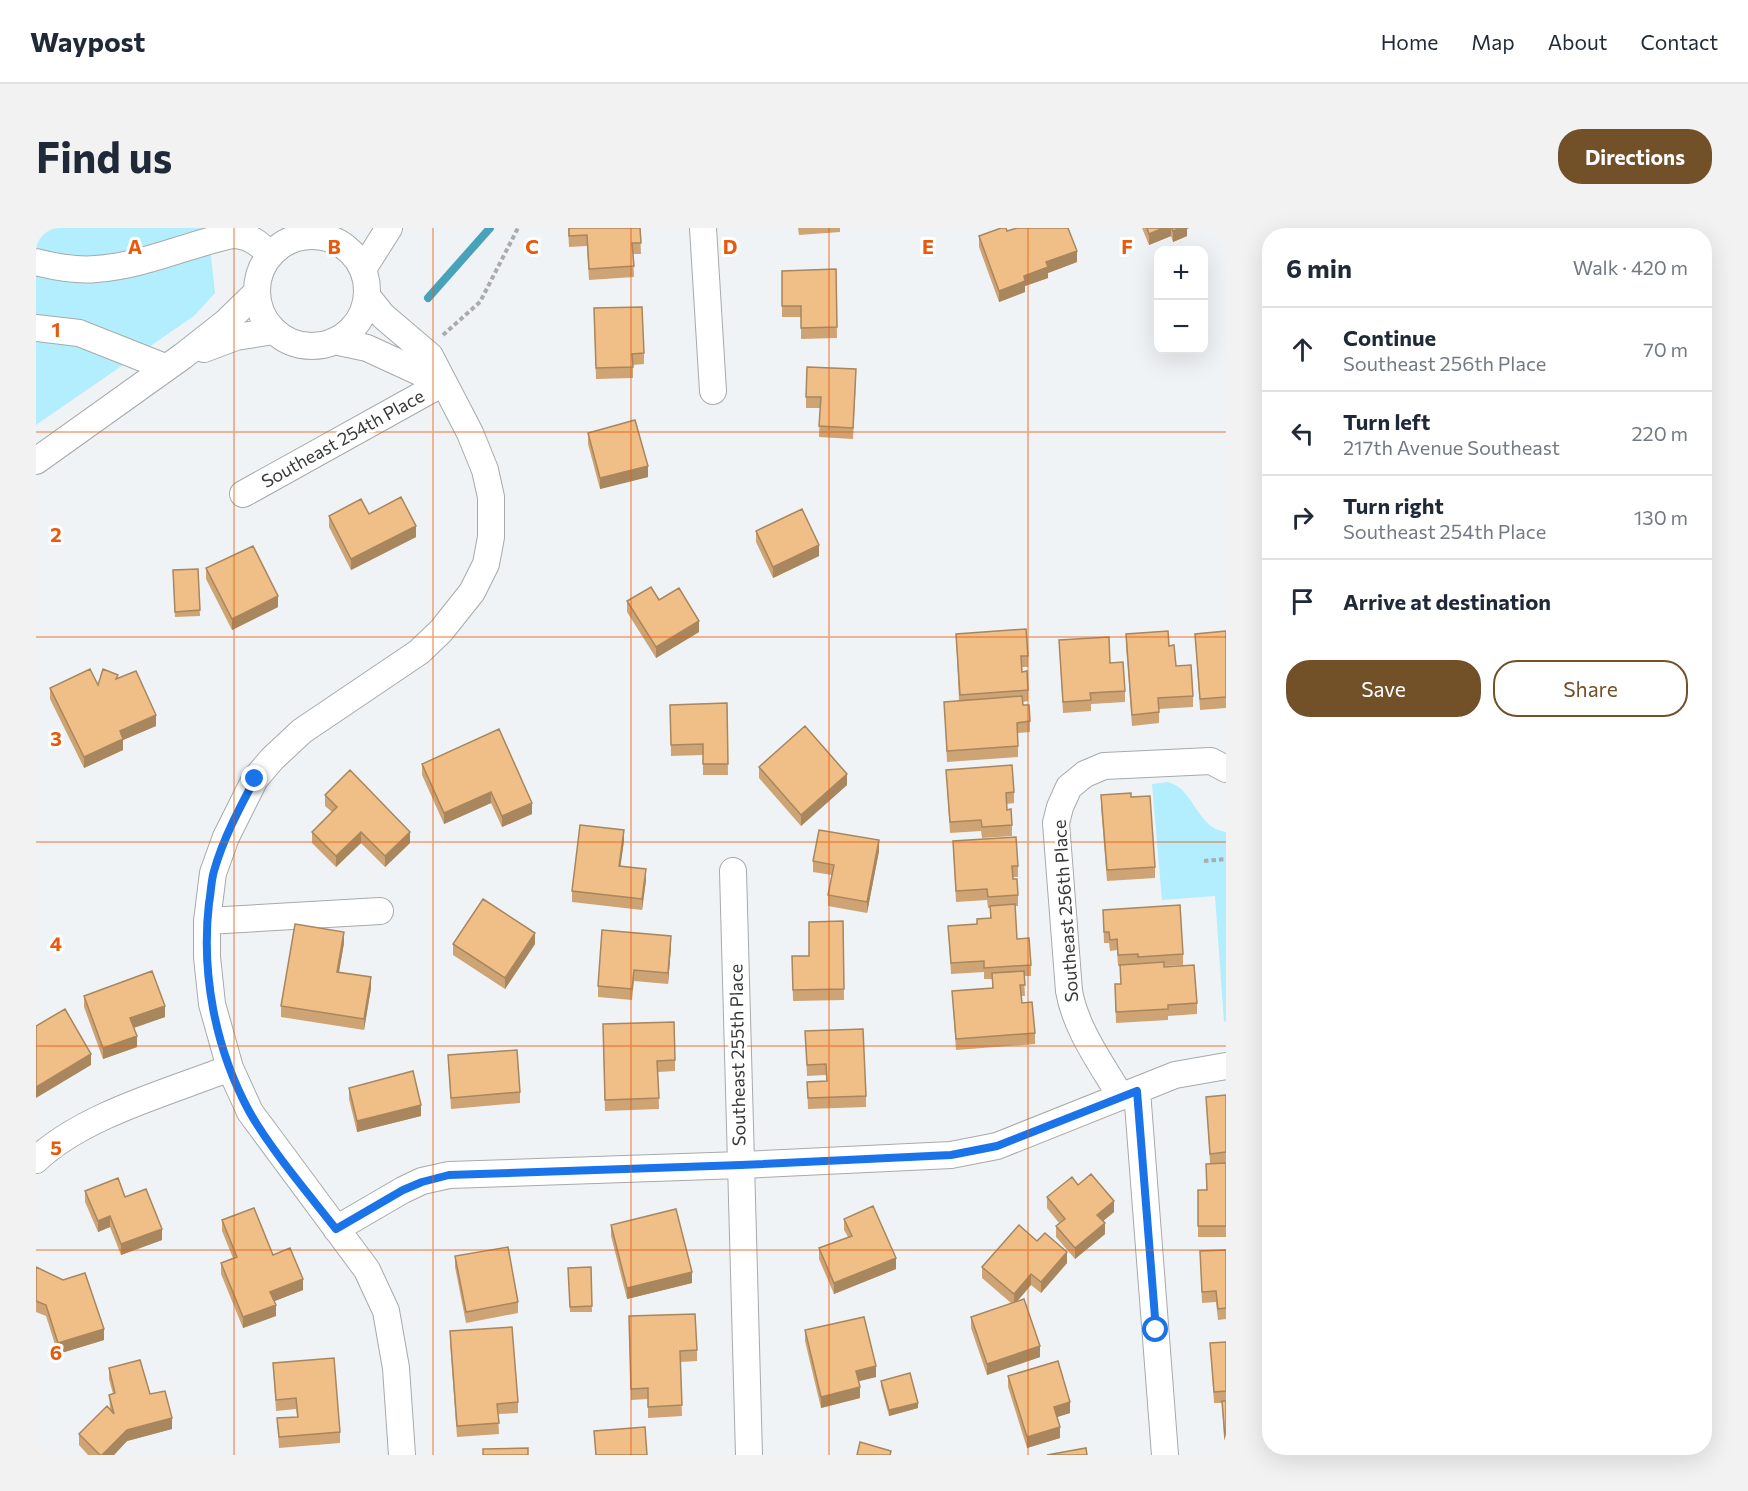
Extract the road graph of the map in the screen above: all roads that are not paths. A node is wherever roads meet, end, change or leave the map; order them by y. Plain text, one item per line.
1 (388, 228) edge
2 (703, 228) edge
3 (332, 232) edge
4 (270, 254) junction
5 (36, 262) edge
6 (363, 269) junction
7 (257, 292) junction
8 (367, 296) junction
9 (36, 328) edge
10 (274, 331) junction
11 (334, 341) junction
12 (174, 362) junction
13 (443, 384) junction
14 (713, 391) dead end
15 (36, 461) edge
16 (243, 494) dead end
17 (1226, 769) edge
18 (734, 871) dead end
19 (380, 911) dead end
20 (207, 921) junction
21 (1226, 1066) edge
22 (230, 1068) junction
23 (1129, 1094) junction
24 (36, 1160) edge
25 (741, 1165) junction
26 (336, 1229) junction
27 (402, 1455) edge
28 (749, 1455) edge
29 (1166, 1455) edge

1 - 6 street
2 - 14 street
3 - 4 street
3 - 6 street
4 - 5 street
4 - 7 street
6 - 8 street
7 - 10 street
7 - 12 street
8 - 11 street
8 - 13 street, Southeast 254th Place
9 - 12 street
10 - 11 street
10 - 12 street
11 - 13 street, Southeast 254th Place
12 - 15 street
13 - 16 street, Southeast 254th Place
13 - 20 street, Southeast 254th Place
17 - 23 street, Southeast 256th Place
18 - 25 street, Southeast 255th Place
19 - 20 street
20 - 22 street, Southeast 254th Place
21 - 23 street
22 - 24 street
22 - 26 street, Southeast 254th Place
23 - 25 street
23 - 29 street, Southeast 256th Place
25 - 26 street
25 - 28 street, Southeast 255th Place
26 - 27 street, Southeast 254th Place

